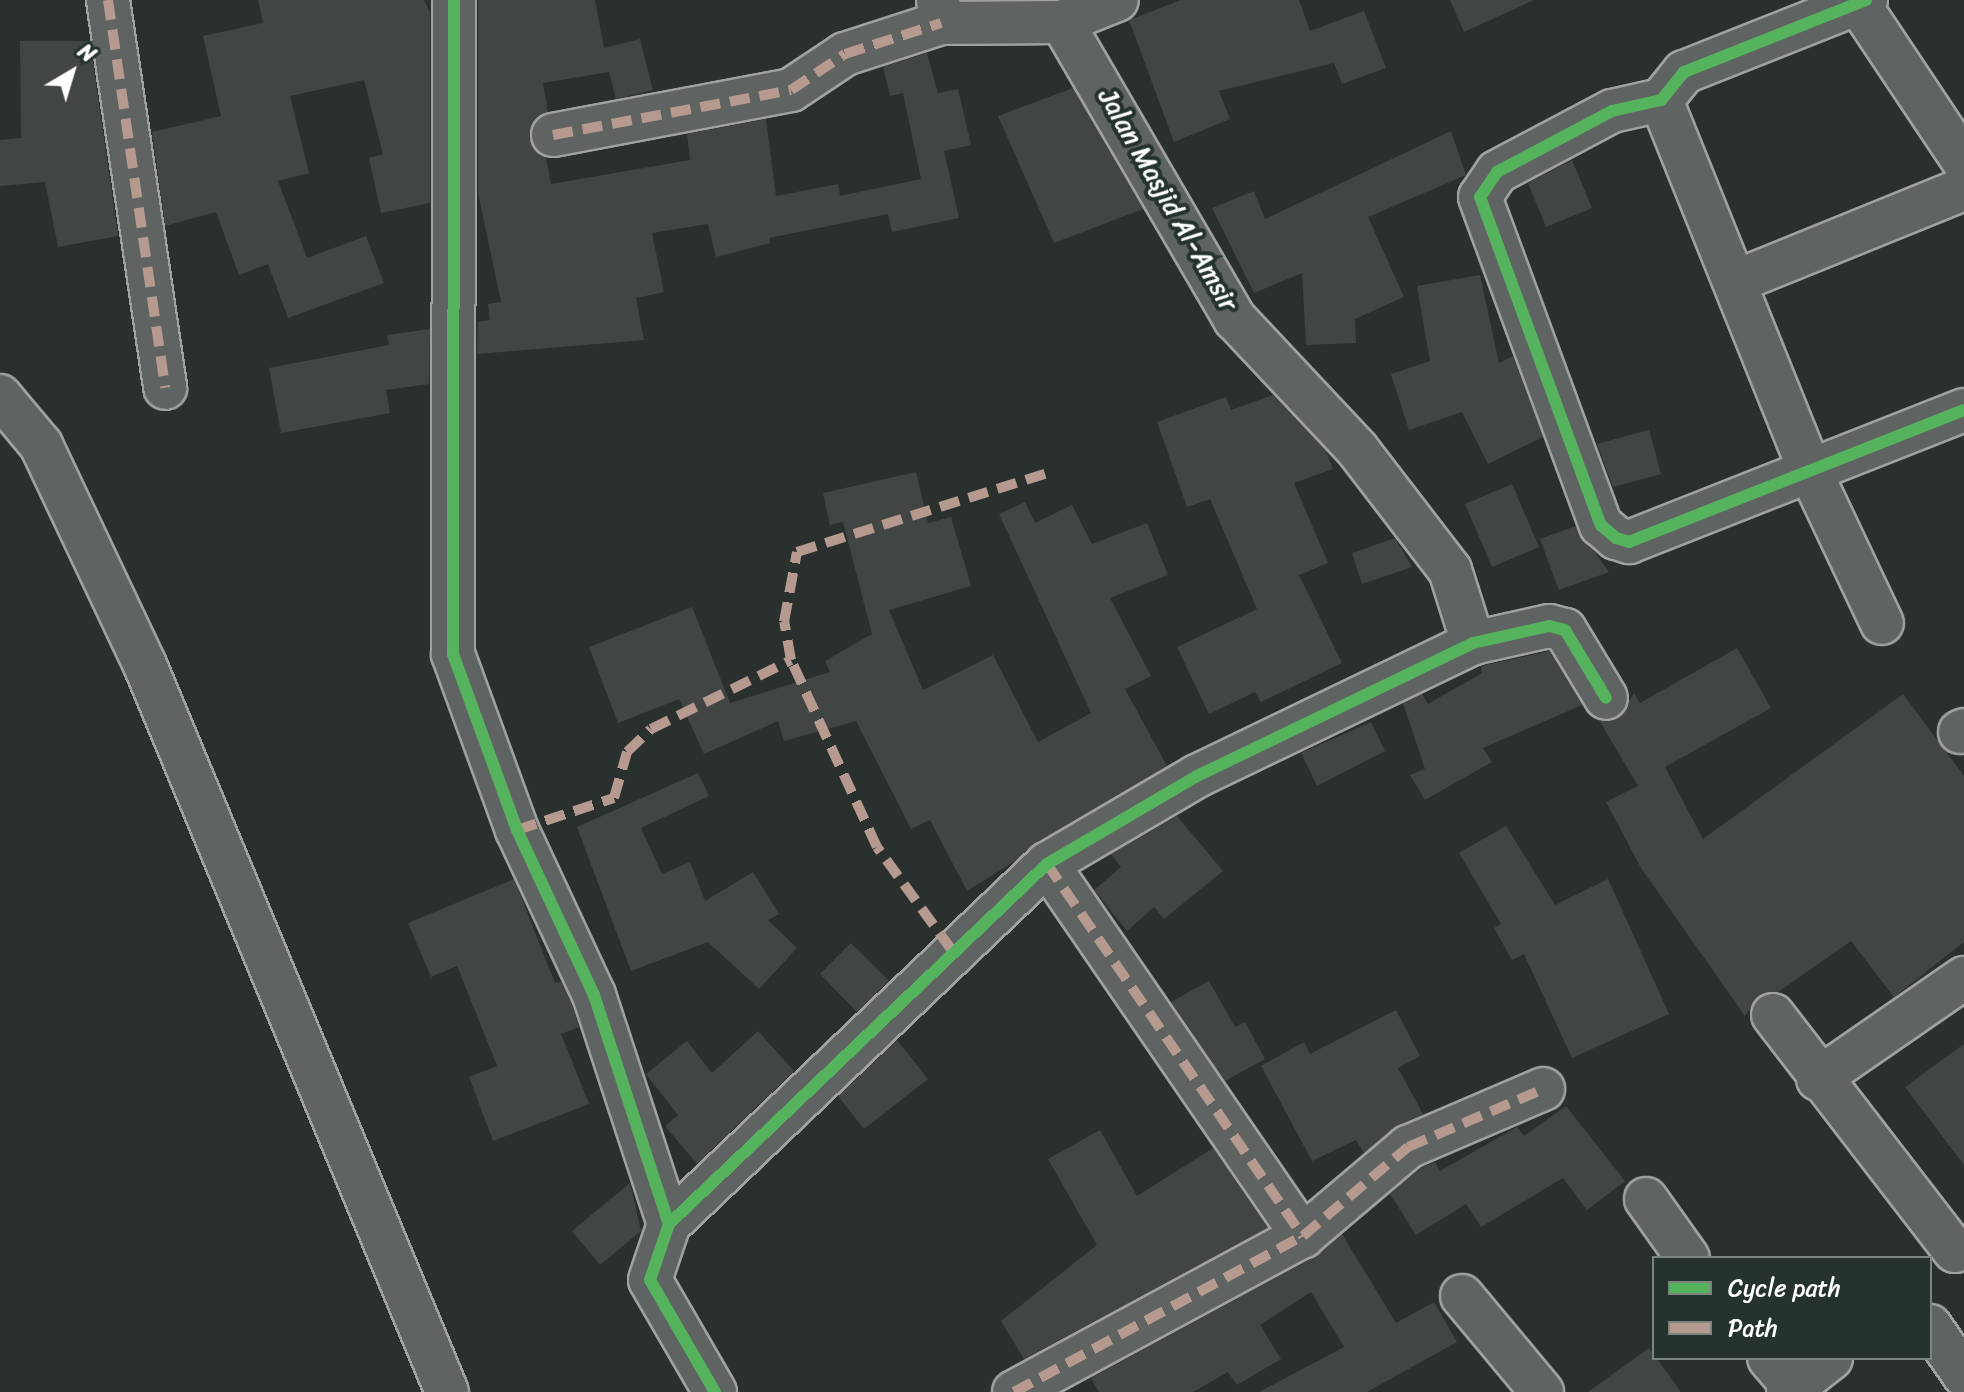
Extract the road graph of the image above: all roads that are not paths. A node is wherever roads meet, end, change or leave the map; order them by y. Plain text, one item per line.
1 (108, 0) edge
2 (454, 0) edge
3 (1117, 0) edge
4 (1862, 2) edge
5 (940, 12) edge
6 (1062, 22) junction
7 (1661, 100) junction
8 (553, 135) dead end
9 (1964, 162) edge
10 (1964, 189) edge
11 (1737, 281) junction
12 (165, 388) dead end
13 (0, 396) edge
14 (1964, 410) edge
15 (1810, 471) junction
16 (1882, 623) dead end
17 (1473, 643) junction
18 (1606, 698) dead end
19 (1047, 864) junction
20 (1964, 978) edge
21 (1773, 1015) dead end
22 (1818, 1079) junction
23 (1543, 1089) dead end
24 (1646, 1199) dead end
25 (669, 1224) junction
26 (1303, 1236) junction
27 (1687, 1256) edge
28 (1950, 1257) edge
29 (1462, 1296) dead end
30 (1932, 1329) edge
31 (1827, 1360) edge
32 (1964, 1375) edge
33 (1787, 1382) edge
34 (447, 1392) edge
35 (715, 1392) edge
36 (1014, 1392) edge
37 (1542, 1392) edge

1 - 12 street
2 - 25 street
3 - 6 street
4 - 7 street
4 - 9 street
5 - 6 street
5 - 8 street
6 - 17 street, Jalan Masjid Al-Amsir
7 - 11 street
7 - 15 street
10 - 11 street
11 - 15 street
13 - 34 street
14 - 15 street
15 - 16 street
17 - 18 street
17 - 19 street
19 - 25 street
19 - 26 street
20 - 22 street
21 - 22 street
22 - 28 street
23 - 26 street
24 - 27 street
25 - 35 street
26 - 36 street
29 - 37 street
30 - 32 street
31 - 33 street

